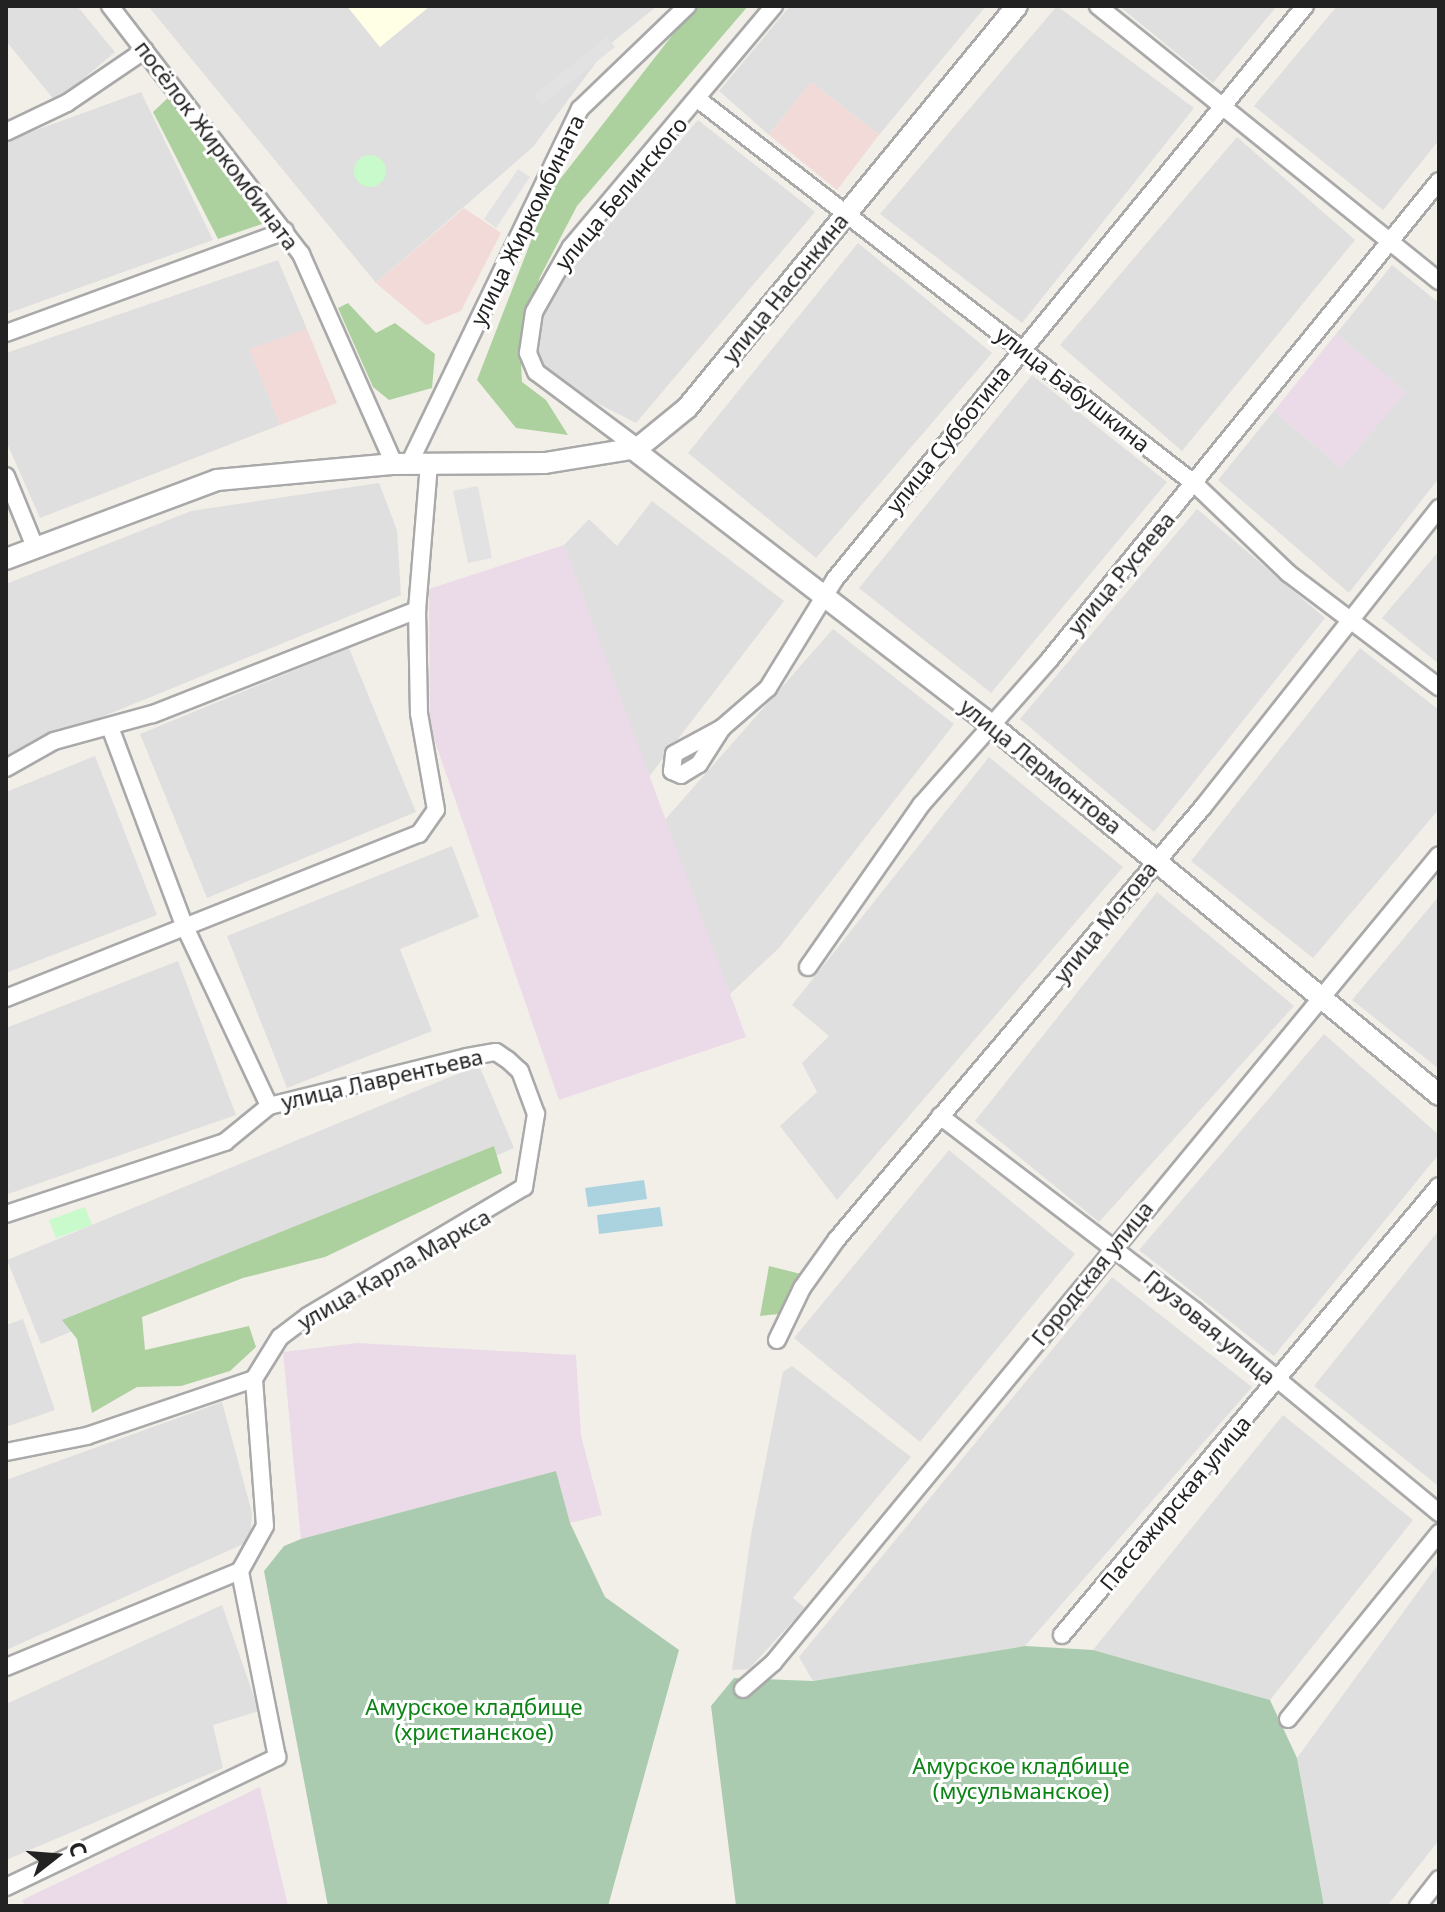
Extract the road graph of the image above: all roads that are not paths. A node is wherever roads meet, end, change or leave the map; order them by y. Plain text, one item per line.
1 (110, 6) edge
2 (687, 6) edge
3 (774, 6) edge
4 (1017, 6) edge
5 (1098, 6) edge
6 (1305, 6) edge
7 (145, 50) junction
8 (699, 100) junction
9 (1220, 106) junction
10 (6, 132) edge
11 (1439, 181) edge
12 (846, 215) junction
13 (285, 231) junction
14 (1391, 239) junction
15 (1439, 281) edge
16 (6, 333) edge
17 (1021, 348) junction
18 (635, 448) junction
19 (411, 464) junction
20 (6, 476) edge
21 (1195, 484) junction
22 (1439, 508) edge
23 (35, 547) junction
24 (6, 559) edge
25 (824, 593) junction
26 (417, 610) junction
27 (1349, 618) junction
28 (1439, 687) edge
29 (991, 725) junction
30 (110, 727) junction
31 (722, 728) dead end
32 (6, 768) edge
33 (1439, 855) edge
34 (1156, 860) junction
35 (184, 925) junction
36 (808, 967) dead end
37 (6, 998) edge
38 (1320, 998) junction
39 (1439, 1095) edge
40 (269, 1106) junction
41 (940, 1116) junction
42 (1439, 1186) edge
43 (524, 1187) joint
44 (6, 1214) edge
45 (1112, 1247) junction
46 (777, 1340) dead end
47 (254, 1379) junction
48 (1277, 1383) junction
49 (6, 1452) edge
50 (1439, 1513) edge
51 (1439, 1533) edge
52 (240, 1571) junction
53 (1062, 1635) dead end
54 (6, 1667) edge
55 (743, 1689) dead end
56 (1288, 1719) dead end
57 (1439, 1879) edge
58 (6, 1887) edge
59 (1418, 1906) edge

1 - 7 street, посёлок Жиркомбината
2 - 19 street, улица Жиркомбината
3 - 8 street, улица Белинского
4 - 12 street, улица Насонкина
5 - 9 street
6 - 9 street, улица Субботина
7 - 10 street
7 - 13 street, посёлок Жиркомбината
8 - 12 street, улица Бабушкина
8 - 18 street, улица Белинского
9 - 14 street
9 - 17 street, улица Субботина
11 - 14 street, улица Русяева
12 - 17 street, улица Бабушкина
12 - 18 street, улица Насонкина
13 - 16 street
13 - 19 street, посёлок Жиркомбината
14 - 15 street
14 - 21 street, улица Русяева
17 - 21 street, улица Бабушкина
17 - 25 street, улица Субботина
18 - 19 street, улица Насонкина
18 - 25 street, улица Лермонтова
19 - 23 street, улица Насонкина
19 - 26 street
20 - 23 street
21 - 27 street, улица Бабушкина
21 - 29 street, улица Русяева
22 - 27 street, улица Мотова
23 - 24 street, улица Насонкина
25 - 29 street, улица Лермонтова
25 - 31 street, улица Субботина
26 - 30 street
26 - 35 street
27 - 28 street, улица Бабушкина
27 - 34 street, улица Мотова
29 - 34 street, улица Лермонтова
29 - 36 street, улица Русяева
30 - 32 street
30 - 35 street
33 - 38 street, Городская улица
34 - 38 street, улица Лермонтова
34 - 41 street, улица Мотова
35 - 37 street
35 - 40 street
38 - 39 street, улица Лермонтова
38 - 45 street, Городская улица
40 - 43 street, улица Лаврентьева
40 - 44 street, улица Лаврентьева
41 - 45 street, Грузовая улица
41 - 46 street, улица Мотова
42 - 48 street, Пассажирская улица
43 - 47 street, улица Карла Маркса
45 - 48 street, Грузовая улица
45 - 55 street, Городская улица
47 - 49 street
47 - 52 street
48 - 50 street, Грузовая улица
48 - 53 street, Пассажирская улица
51 - 56 street
52 - 54 street
52 - 58 street
57 - 59 street

